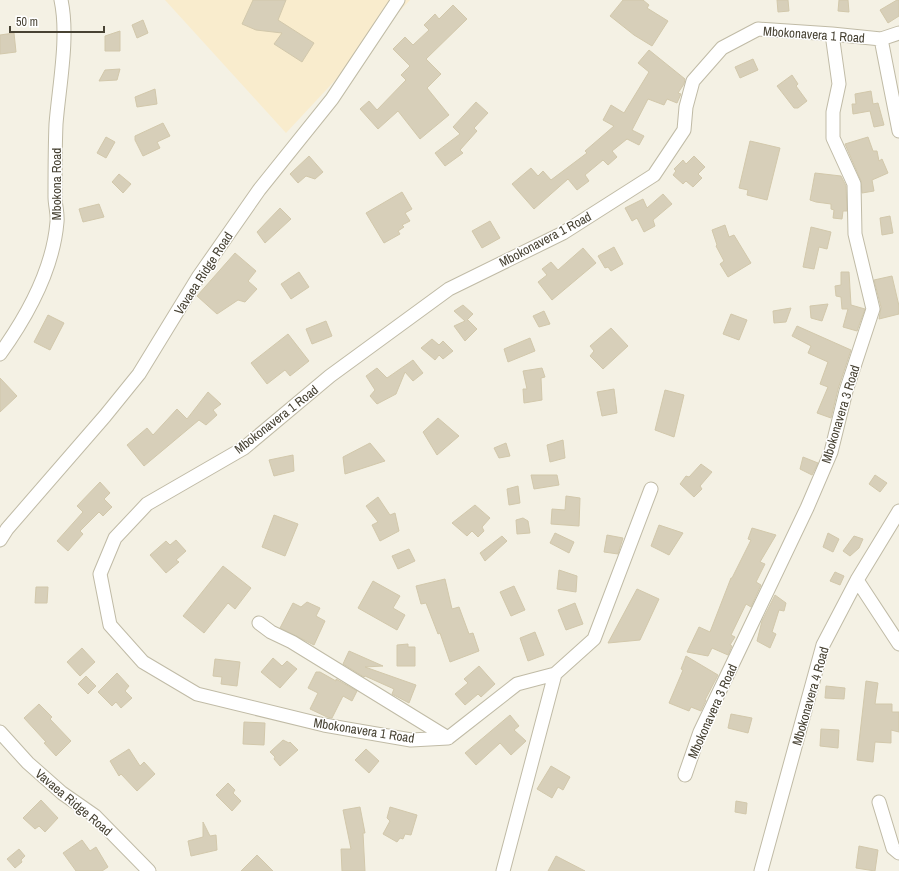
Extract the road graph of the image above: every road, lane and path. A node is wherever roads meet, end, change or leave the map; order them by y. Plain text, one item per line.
1 (61, 0) edge
2 (398, 0) edge
3 (899, 33) edge
4 (832, 34) junction
5 (881, 39) junction
6 (899, 131) edge
7 (0, 354) edge
8 (651, 489) dead end
9 (899, 511) edge
10 (0, 540) edge
11 (857, 580) junction
12 (259, 623) dead end
13 (899, 644) edge
14 (555, 674) junction
15 (0, 732) edge
16 (448, 738) junction
17 (685, 775) dead end
18 (879, 802) dead end
19 (899, 853) edge
20 (149, 871) edge
21 (503, 871) edge
22 (762, 871) edge

1 - 7 street, Mbokona Road
2 - 10 street, Vavaea Ridge Road
3 - 5 street
4 - 5 street, Mbokonavera 1 Road
4 - 16 street, Mbokonavera 1 Road
4 - 17 street, Mbokonavera 3 Road
5 - 6 street
8 - 14 street
9 - 11 street, Mbokonavera 4 Road
11 - 13 street
11 - 22 street, Mbokonavera 4 Road
12 - 16 street
14 - 16 street
14 - 21 street
15 - 20 street, Vavaea Ridge Road
18 - 19 street

